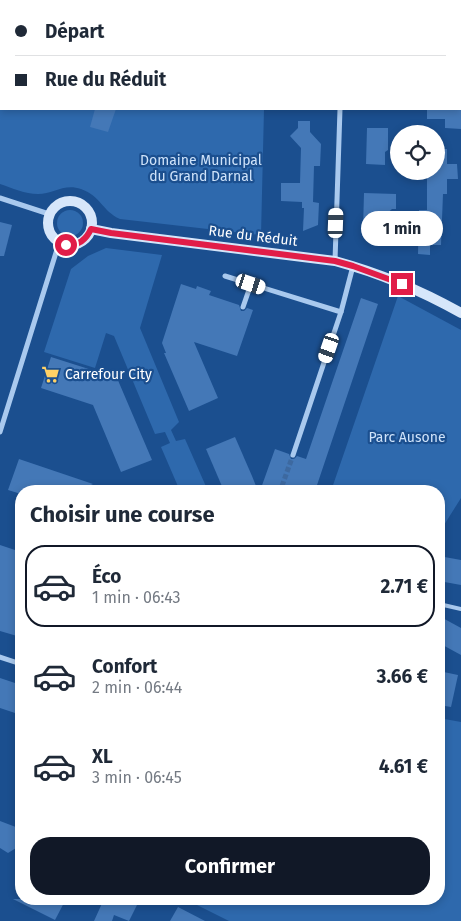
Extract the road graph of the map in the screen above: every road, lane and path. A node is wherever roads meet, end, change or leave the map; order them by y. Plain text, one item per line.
1 (340, 110) edge
2 (0, 198) edge
3 (49, 214) junction
4 (91, 229) junction
5 (59, 243) junction
6 (335, 261) junction
7 (353, 266) junction
8 (225, 276) dead end
9 (251, 284) junction
10 (243, 307) dead end
11 (341, 312) junction
12 (461, 313) edge
13 (0, 432) edge
14 (293, 455) tunnel mouth
15 (445, 605) edge
16 (461, 609) edge
17 (0, 657) edge
18 (15, 662) edge

1 - 6 street
2 - 3 street
3 - 4 street
3 - 5 street
4 - 5 street
4 - 6 street, Rue du Réduit
5 - 13 street
6 - 7 street, Rue du Réduit
7 - 11 street
7 - 12 street, Rue du Réduit
8 - 9 street
9 - 10 street
9 - 11 street
11 - 14 street
15 - 16 lane
17 - 18 street

